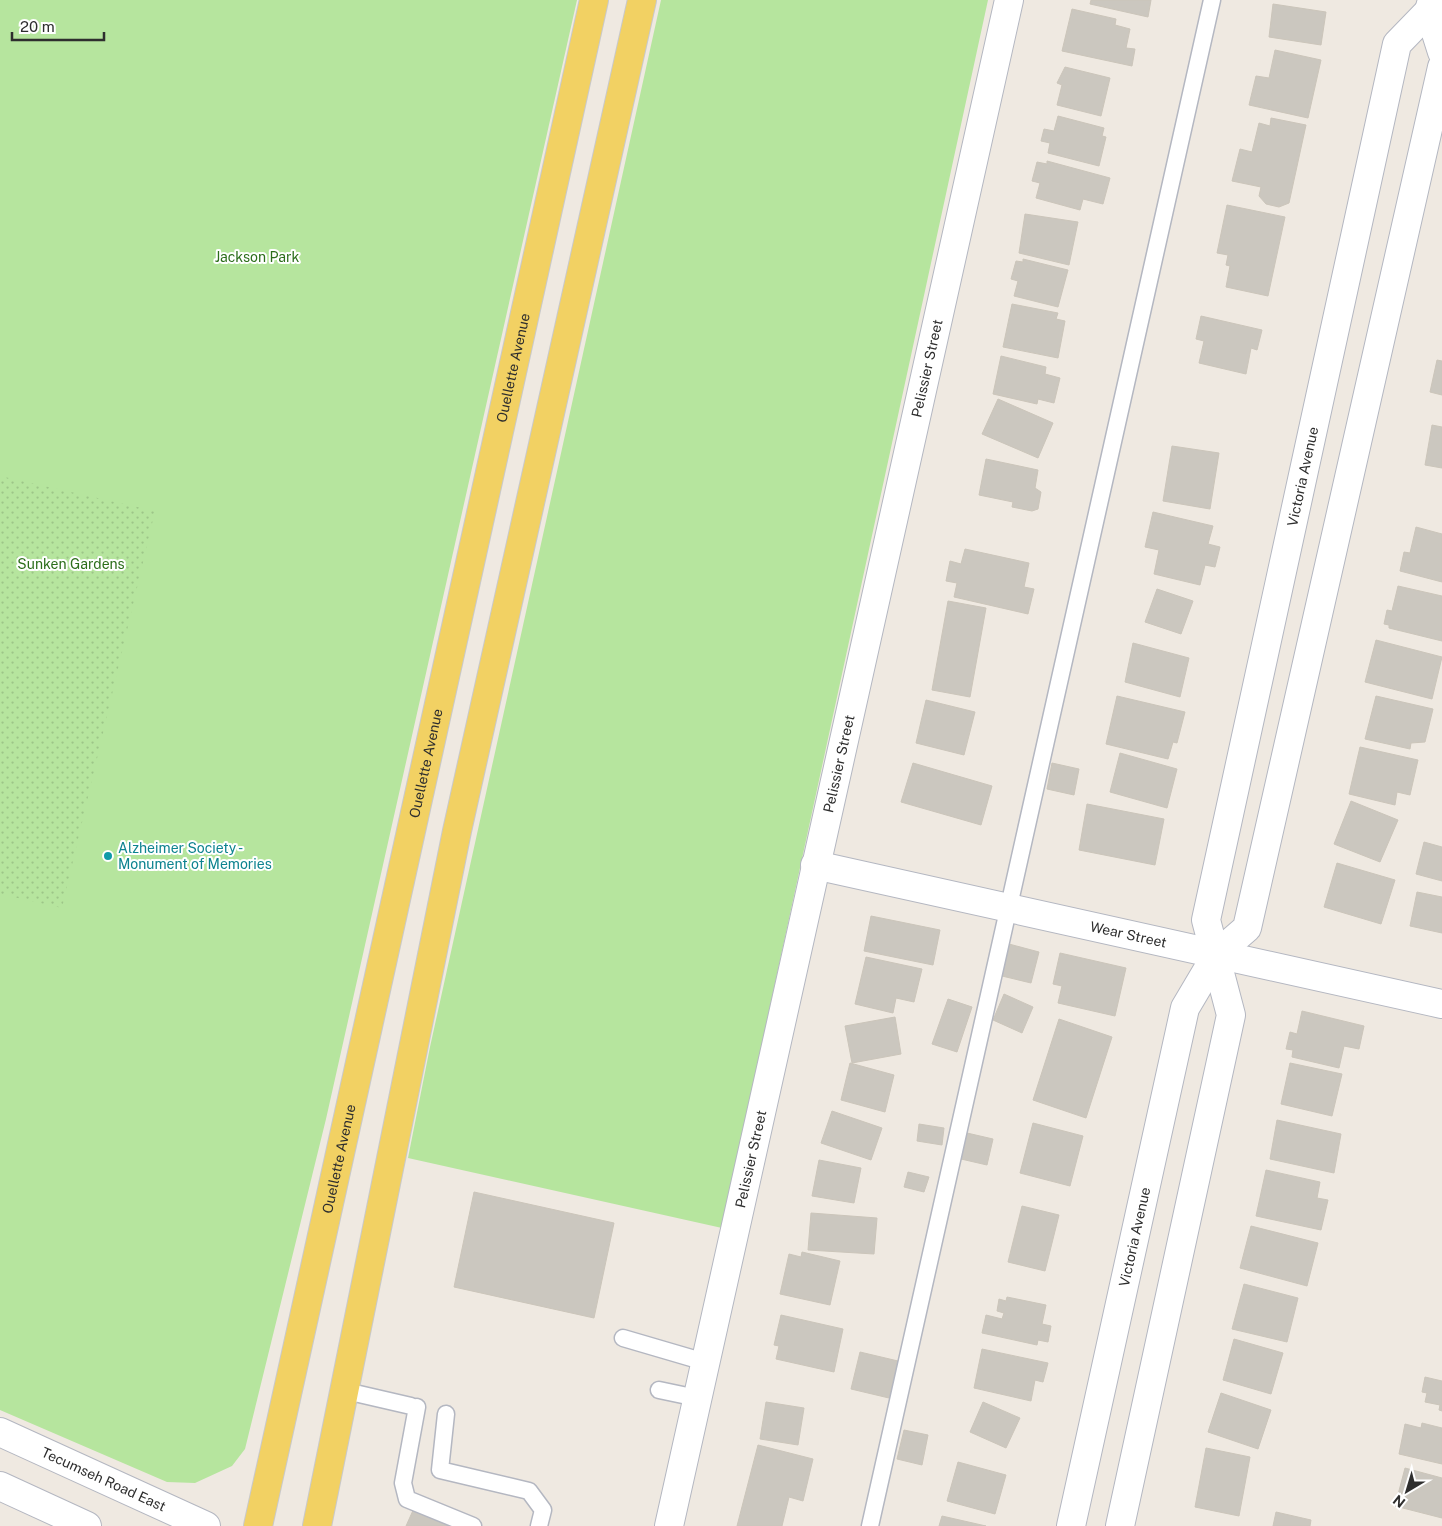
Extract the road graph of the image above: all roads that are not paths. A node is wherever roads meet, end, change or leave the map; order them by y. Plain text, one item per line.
1 (594, 0) edge
2 (642, 0) edge
3 (1008, 0) edge
4 (1212, 0) edge
5 (1430, 6) edge
6 (1442, 52) edge
7 (1442, 67) edge
8 (815, 865) junction
9 (1009, 908) junction
10 (1216, 954) junction
11 (1442, 1004) edge
12 (623, 1338) dead end
13 (705, 1362) junction
14 (659, 1390) dead end
15 (346, 1392) junction
16 (697, 1398) junction
17 (446, 1414) dead end
18 (0, 1432) edge
19 (0, 1486) edge
20 (86, 1526) edge
21 (206, 1526) edge
22 (258, 1526) edge
23 (317, 1526) edge
24 (473, 1526) edge
25 (539, 1526) edge
26 (669, 1526) edge
27 (870, 1526) edge
28 (1071, 1526) edge
29 (1120, 1526) edge

1 - 22 main road, Ouellette Avenue
2 - 15 main road
3 - 8 street, Pelissier Street
4 - 9 lane
5 - 6 street, Victoria Avenue
5 - 10 street, Victoria Avenue
7 - 10 street, Victoria Avenue
8 - 9 street, Wear Street
8 - 13 street, Pelissier Street
9 - 10 street, Wear Street
9 - 27 lane
10 - 11 street, Wear Street
10 - 28 street, Victoria Avenue
10 - 29 street, Victoria Avenue
12 - 13 lane
13 - 16 street, Pelissier Street
14 - 16 lane
15 - 23 main road
15 - 24 lane
16 - 26 street, Pelissier Street
17 - 25 lane
18 - 21 street, Tecumseh Road East
19 - 20 street

